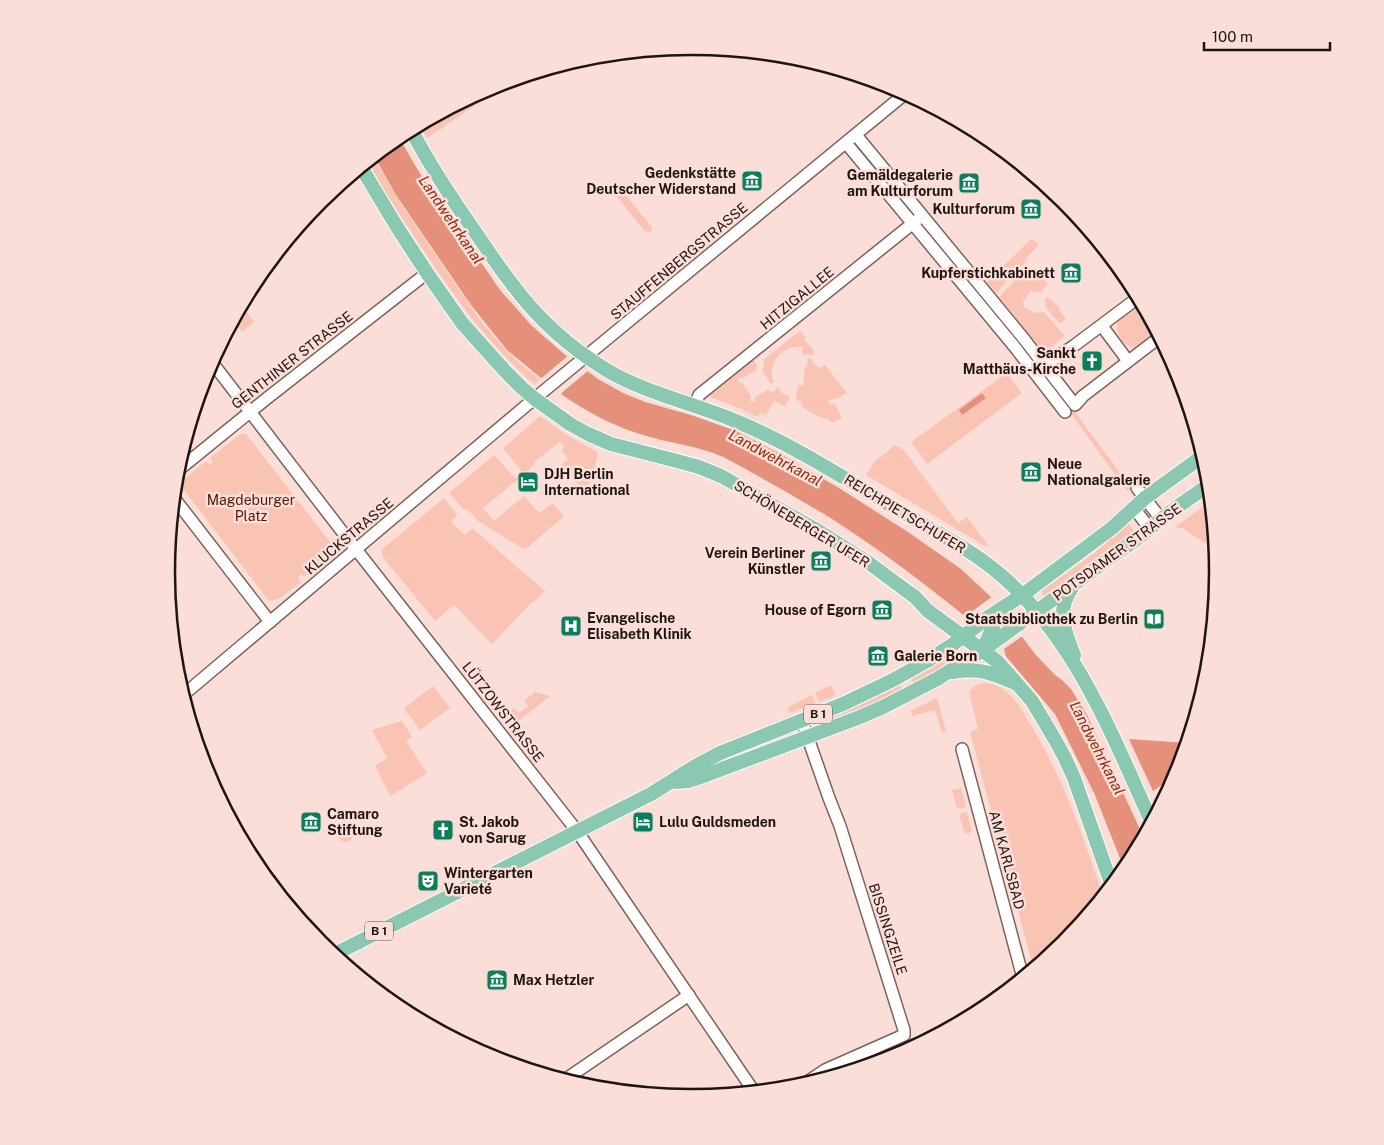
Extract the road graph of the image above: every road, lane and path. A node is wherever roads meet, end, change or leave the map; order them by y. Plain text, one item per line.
1 (900, 98) edge
2 (856, 135) junction
3 (414, 136) edge
4 (846, 143) junction
5 (364, 172) edge
6 (922, 216) junction
7 (912, 224) junction
8 (427, 273) junction
9 (1133, 302) edge
10 (1102, 326) junction
11 (1154, 341) edge
12 (584, 359) junction
13 (1128, 361) junction
14 (1044, 365) junction
15 (216, 369) edge
16 (1034, 373) junction
17 (547, 389) joint
18 (535, 399) junction
19 (695, 405) junction
20 (250, 412) junction
21 (1064, 412) dead end
22 (1197, 459) edge
23 (186, 464) edge
24 (1203, 489) edge
25 (1141, 493) junction
26 (179, 505) edge
27 (1134, 508) junction
28 (1161, 519) junction
29 (1150, 529) junction
30 (356, 550) junction
31 (1076, 583) junction
32 (1010, 603) junction
33 (1037, 612) junction
34 (270, 622) junction
35 (963, 637) junction
36 (987, 645) junction
37 (948, 673) junction
38 (1083, 677) junction
39 (1016, 684) junction
40 (188, 691) edge
41 (802, 720) junction
42 (808, 737) junction
43 (962, 748) dead end
44 (670, 783) junction
45 (1148, 815) edge
46 (577, 831) junction
47 (1109, 879) edge
48 (340, 951) edge
49 (1021, 971) edge
50 (689, 995) junction
51 (820, 1074) edge
52 (571, 1075) edge
53 (751, 1087) edge

1 - 2 street, STAUFFENBERGSTRASSE
2 - 4 street, STAUFFENBERGSTRASSE
2 - 6 street
3 - 12 main road, REICHPIETSCHUFER
4 - 7 street
4 - 12 street, STAUFFENBERGSTRASSE
5 - 8 main road, SCHÖNEBERGER UFER
6 - 7 street, HITZIGALLEE
6 - 14 street
7 - 16 street
7 - 19 street, HITZIGALLEE
8 - 18 main road, SCHÖNEBERGER UFER
8 - 20 street, GENTHINER STRASSE
9 - 10 street
10 - 13 street
10 - 14 street
11 - 13 street
12 - 17 street, STAUFFENBERGSTRASSE
12 - 19 main road, REICHPIETSCHUFER
13 - 14 street
14 - 16 street
15 - 20 street, LÜTZOWSTRASSE
16 - 21 street
17 - 18 street, KLUCKSTRASSE
18 - 30 street, KLUCKSTRASSE
18 - 35 main road, SCHÖNEBERGER UFER
19 - 32 main road, REICHPIETSCHUFER
20 - 23 street, GENTHINER STRASSE
20 - 30 street, LÜTZOWSTRASSE
22 - 25 main road, POTSDAMER STRASSE / B 1
24 - 28 main road, POTSDAMER STRASSE / B 1
25 - 27 main road, POTSDAMER STRASSE / B 1
25 - 28 street
26 - 34 street
27 - 29 street
27 - 32 main road, POTSDAMER STRASSE / B 1
28 - 29 main road, POTSDAMER STRASSE / B 1
29 - 31 main road, POTSDAMER STRASSE / B 1
30 - 34 street, KLUCKSTRASSE
30 - 46 street, LÜTZOWSTRASSE
31 - 33 main road, POTSDAMER STRASSE / B 1
31 - 38 main road
32 - 33 main road, REICHPIETSCHUFER
32 - 35 main road, B 1
32 - 36 main road
33 - 36 main road, POTSDAMER STRASSE / B 1
33 - 38 main road, REICHPIETSCHUFER
34 - 40 street, KLUCKSTRASSE
35 - 36 main road, SCHÖNEBERGER UFER
35 - 41 main road, B 1
36 - 37 main road, B 1
36 - 39 main road, SCHÖNEBERGER UFER
37 - 39 main road
37 - 42 main road, B 1
38 - 45 main road, REICHPIETSCHUFER
39 - 47 main road, SCHÖNEBERGER UFER
41 - 42 street, BISSINGZEILE
41 - 44 main road, B 1
42 - 44 main road, B 1
42 - 51 street, BISSINGZEILE
43 - 49 street, AM KARLSBAD
44 - 46 main road, B 1
46 - 48 main road, B 1
46 - 50 street, LÜTZOWSTRASSE
50 - 52 street
50 - 53 street, LÜTZOWSTRASSE

